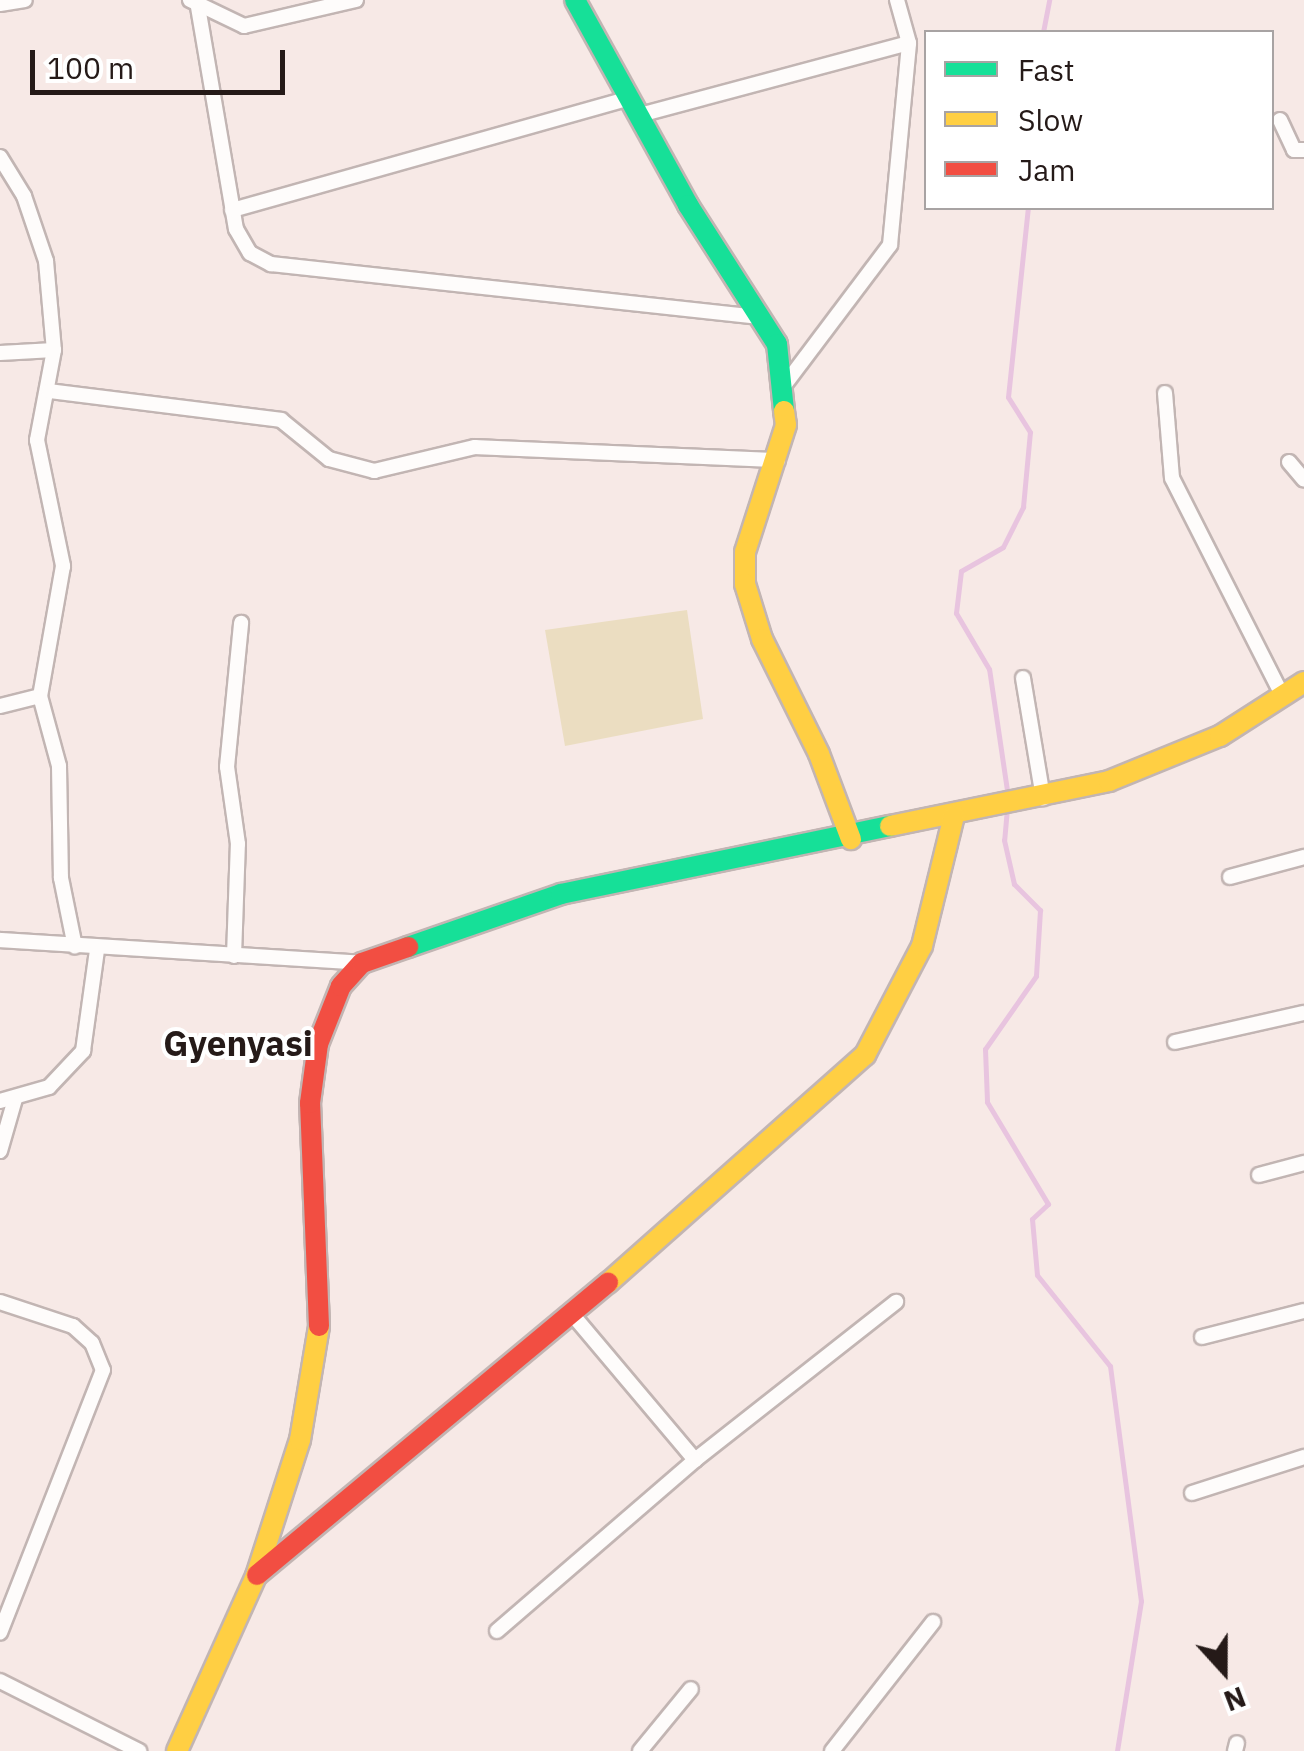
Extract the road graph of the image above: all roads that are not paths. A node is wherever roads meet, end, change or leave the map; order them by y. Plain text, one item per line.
1 (25, 0) edge
2 (356, 0) edge
3 (576, 0) edge
4 (897, 0) edge
5 (194, 3) edge
6 (0, 4) edge
7 (909, 43) junction
8 (635, 106) junction
9 (1280, 120) dead end
10 (1304, 150) edge
11 (0, 157) edge
12 (232, 210) junction
13 (762, 318) junction
14 (54, 350) junction
15 (0, 353) edge
16 (786, 383) junction
17 (50, 391) junction
18 (1165, 393) dead end
19 (778, 460) junction
20 (1289, 462) dead end
21 (1304, 480) edge
22 (241, 623) dead end
23 (1023, 678) dead end
24 (1304, 682) edge
25 (40, 696) junction
26 (1283, 697) junction
27 (0, 706) edge
28 (1043, 798) junction
29 (954, 816) junction
30 (850, 838) junction
31 (1304, 857) edge
32 (1230, 877) dead end
33 (0, 940) edge
34 (75, 947) junction
35 (96, 950) junction
36 (234, 956) junction
37 (362, 963) junction
38 (1304, 1013) edge
39 (1174, 1042) dead end
40 (8, 1100) edge
41 (0, 1152) edge
42 (1304, 1163) edge
43 (1259, 1174) dead end
44 (0, 1302) edge
45 (896, 1302) dead end
46 (1304, 1311) edge
47 (572, 1314) junction
48 (1202, 1338) dead end
49 (1304, 1458) edge
50 (695, 1460) junction
51 (1192, 1493) dead end
52 (256, 1576) junction
53 (933, 1622) dead end
54 (498, 1631) dead end
55 (0, 1632) edge
56 (0, 1681) edge
57 (691, 1690) dead end
58 (139, 1751) edge
59 (177, 1751) edge
60 (640, 1751) edge
61 (832, 1751) edge

1 - 6 street
2 - 5 street
3 - 8 street
4 - 7 street
5 - 12 street
7 - 8 street
7 - 16 street
8 - 12 street
8 - 13 street
9 - 10 street
11 - 14 street
12 - 13 street
13 - 16 street
14 - 15 street
14 - 17 street
16 - 19 street
17 - 19 street
17 - 25 street
18 - 26 street
19 - 30 street
20 - 21 street
22 - 36 street
23 - 28 street
24 - 26 street
25 - 27 street
25 - 34 street
26 - 28 street
28 - 29 street
29 - 30 street
29 - 47 street
30 - 37 street
31 - 32 street
33 - 34 street
34 - 35 street
35 - 36 street
35 - 40 street
36 - 37 street
37 - 52 street
38 - 39 street
40 - 41 street
42 - 43 street
44 - 55 street
45 - 50 street
46 - 48 street
47 - 50 street
47 - 52 street
49 - 51 street
50 - 54 street
52 - 59 street
53 - 61 street
56 - 58 street
57 - 60 street

